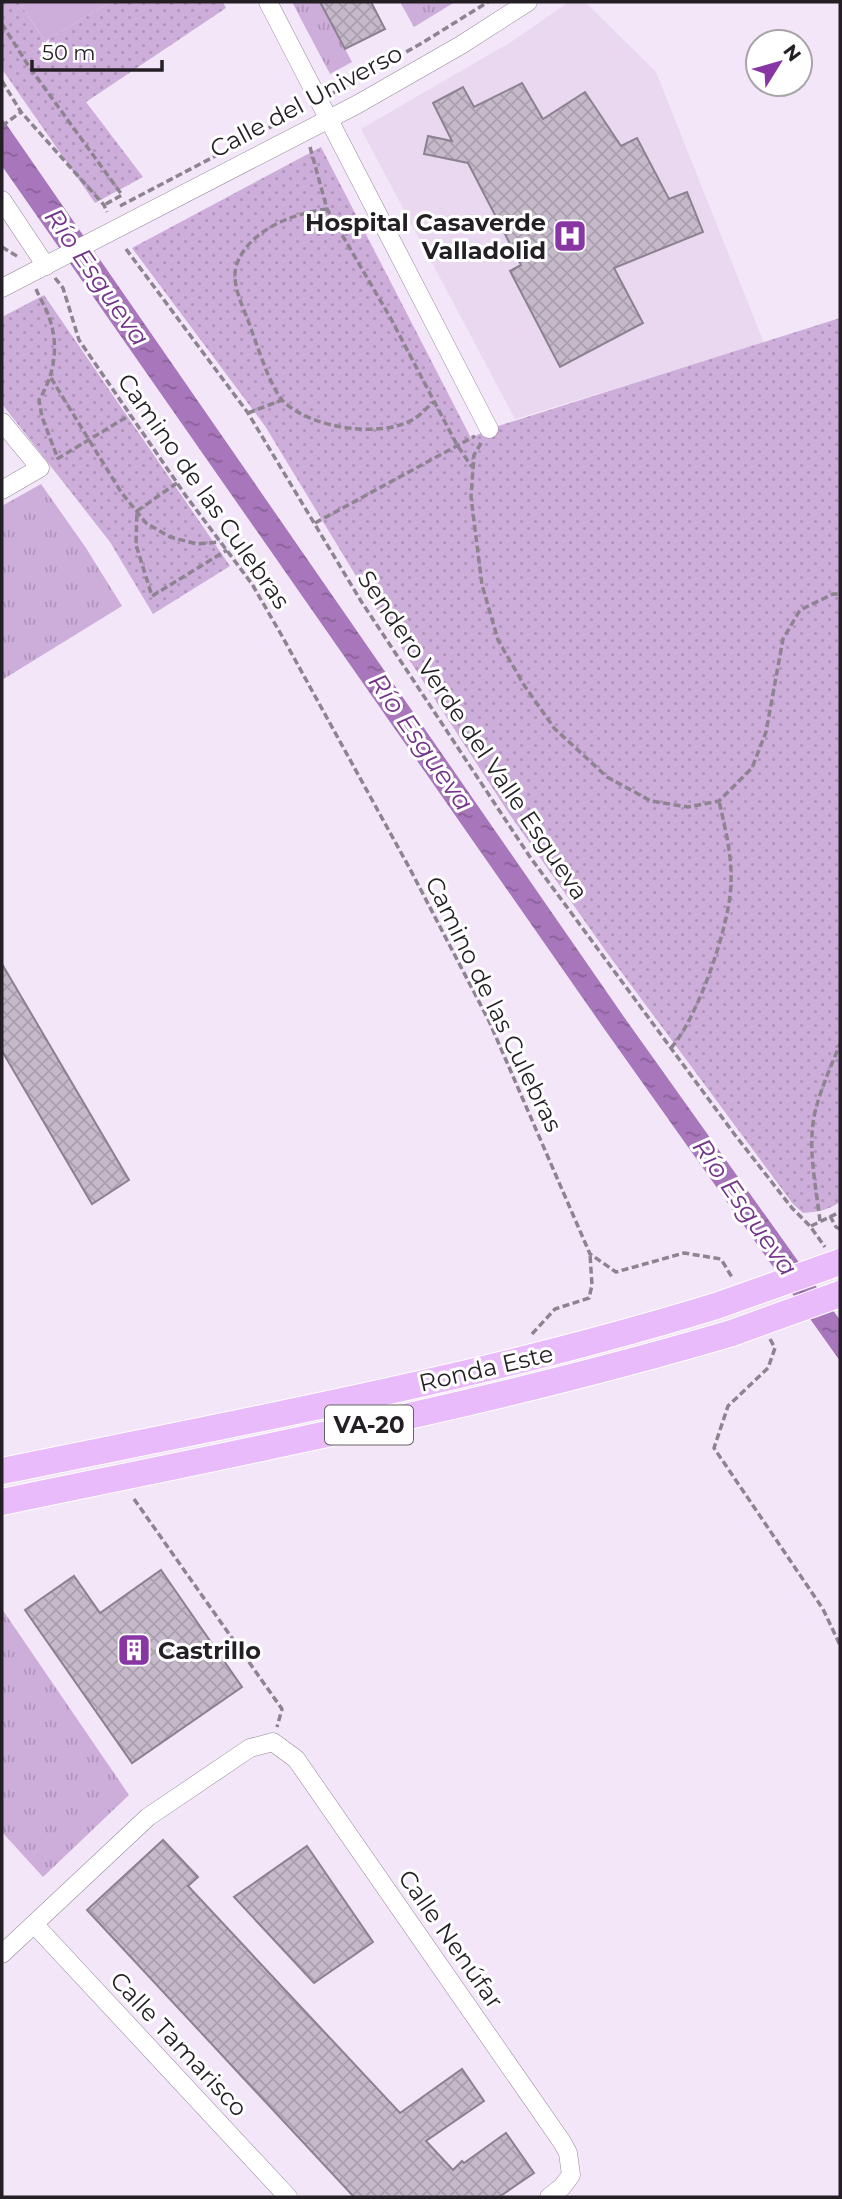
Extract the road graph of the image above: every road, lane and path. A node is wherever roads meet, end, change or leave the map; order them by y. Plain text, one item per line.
1 (268, 2) edge
2 (488, 2) edge
3 (528, 2) edge
4 (2, 24) edge
5 (2, 81) edge
6 (319, 101) junction
7 (21, 112) junction
8 (329, 119) junction
9 (2, 126) edge
10 (303, 133) junction
11 (2, 200) edge
12 (103, 205) junction
13 (120, 206) dead end
14 (327, 209) junction
15 (102, 215) dead end
16 (2, 247) edge
17 (126, 249) dead end
18 (44, 267) junction
19 (2, 288) edge
20 (51, 378) junction
21 (282, 400) junction
22 (434, 402) junction
23 (248, 413) junction
24 (130, 415) junction
25 (2, 422) edge
26 (489, 429) junction
27 (89, 440) junction
28 (457, 445) junction
29 (58, 459) junction
30 (40, 468) junction
31 (473, 469) junction
32 (177, 483) junction
33 (2, 490) edge
34 (137, 511) junction
35 (314, 523) junction
36 (220, 542) junction
37 (227, 550) junction
38 (840, 594) edge
39 (719, 802) junction
40 (840, 1044) edge
41 (671, 1049) junction
42 (840, 1212) edge
43 (830, 1216) junction
44 (820, 1222) junction
45 (840, 1229) edge
46 (590, 1254) junction
47 (840, 1262) edge
48 (735, 1281) dead end
49 (840, 1294) edge
50 (768, 1337) dead end
51 (528, 1338) dead end
52 (2, 1471) edge
53 (134, 1499) dead end
54 (2, 1502) edge
55 (840, 1646) edge
56 (273, 1742) junction
57 (34, 1924) junction
58 (2, 1954) edge
59 (288, 2197) edge
60 (549, 2197) edge

1 - 6 street
2 - 6 path, Calle del Universo
3 - 8 street, Calle del Universo
4 - 12 path
5 - 7 path
6 - 8 street
6 - 13 path, Calle del Universo
7 - 9 path
7 - 12 path
8 - 10 street, Calle del Universo
8 - 26 street
10 - 14 path
10 - 18 street, Calle del Universo
11 - 18 street
12 - 15 path
14 - 21 path
14 - 22 path
16 - 18 path
17 - 23 path, Sendero Verde del Valle Esgueva
18 - 19 street, Calle del Universo
18 - 20 path
18 - 24 path, Camino de las Culebras
20 - 27 path
20 - 29 path
21 - 22 path
21 - 23 path
22 - 28 path
23 - 35 path, Sendero Verde del Valle Esgueva
24 - 27 path
24 - 32 path, Camino de las Culebras
25 - 30 street
26 - 28 path
26 - 31 path
27 - 29 path
27 - 34 path
28 - 31 path
28 - 35 path
29 - 30 path
30 - 33 street
31 - 39 path
32 - 34 path
32 - 36 path, Camino de las Culebras
34 - 36 path
34 - 37 path
35 - 41 path, Sendero Verde del Valle Esgueva
36 - 37 path, Camino de las Culebras
37 - 46 path, Camino de las Culebras
38 - 39 path
39 - 41 path
40 - 44 path
41 - 44 path, Sendero Verde del Valle Esgueva
42 - 43 path
43 - 44 path
43 - 45 path
46 - 48 path
46 - 51 path
47 - 52 highway, Ronda Este / VA-20, bridge
49 - 54 highway, Ronda Este / VA-20, bridge
50 - 55 path
53 - 56 path
56 - 57 street
56 - 60 street, Calle Nenúfar
57 - 58 street
57 - 59 street, Calle Tamarisco

